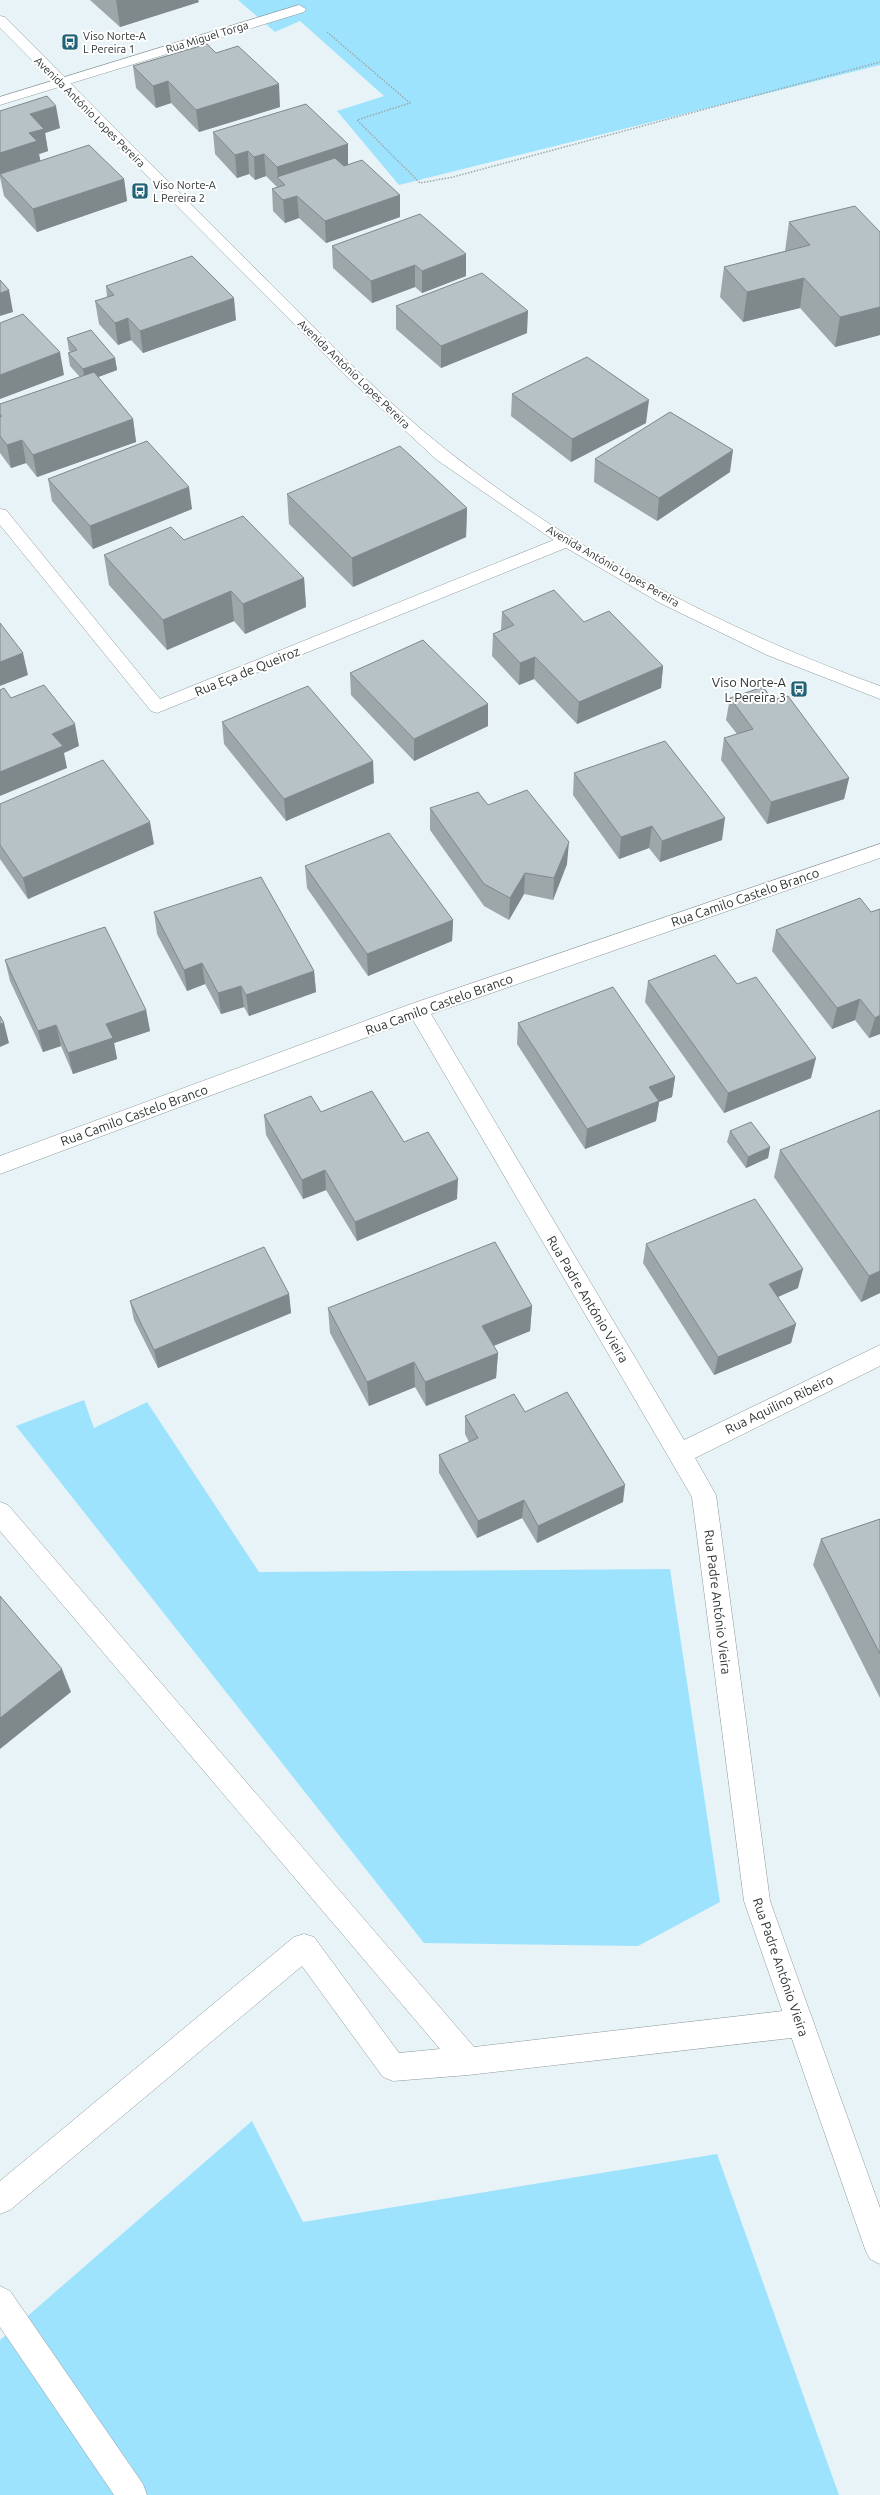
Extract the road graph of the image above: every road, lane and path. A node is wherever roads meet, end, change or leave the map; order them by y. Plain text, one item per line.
1 (300, 9) joint
2 (0, 20) edge
3 (880, 62) edge
4 (61, 82) junction
5 (0, 101) edge
6 (0, 514) edge
7 (567, 541) junction
8 (880, 693) edge
9 (880, 851) edge
10 (418, 1010) junction
11 (0, 1165) edge
12 (880, 1355) edge
13 (679, 1454) junction
14 (0, 1513) edge
15 (800, 2023) junction
16 (468, 2061) junction
17 (0, 2200) edge
18 (880, 2249) edge
19 (0, 2301) edge
20 (132, 2495) edge

1 - 3 path
1 - 4 street, Rua Miguel Torga
2 - 4 street, Avenida António Lopes Pereira
4 - 5 street, Rua Miguel Torga
4 - 7 street, Avenida António Lopes Pereira
6 - 7 street, Rua Eça de Queiroz
7 - 8 street, Avenida António Lopes Pereira
9 - 10 street, Rua Camilo Castelo Branco
10 - 11 street, Rua Camilo Castelo Branco
10 - 13 street, Rua Padre António Vieira
12 - 13 street, Rua Aquilino Ribeiro
13 - 15 street, Rua Padre António Vieira
14 - 16 street
15 - 16 street
15 - 18 street, Rua Padre António Vieira
16 - 17 street
19 - 20 street

